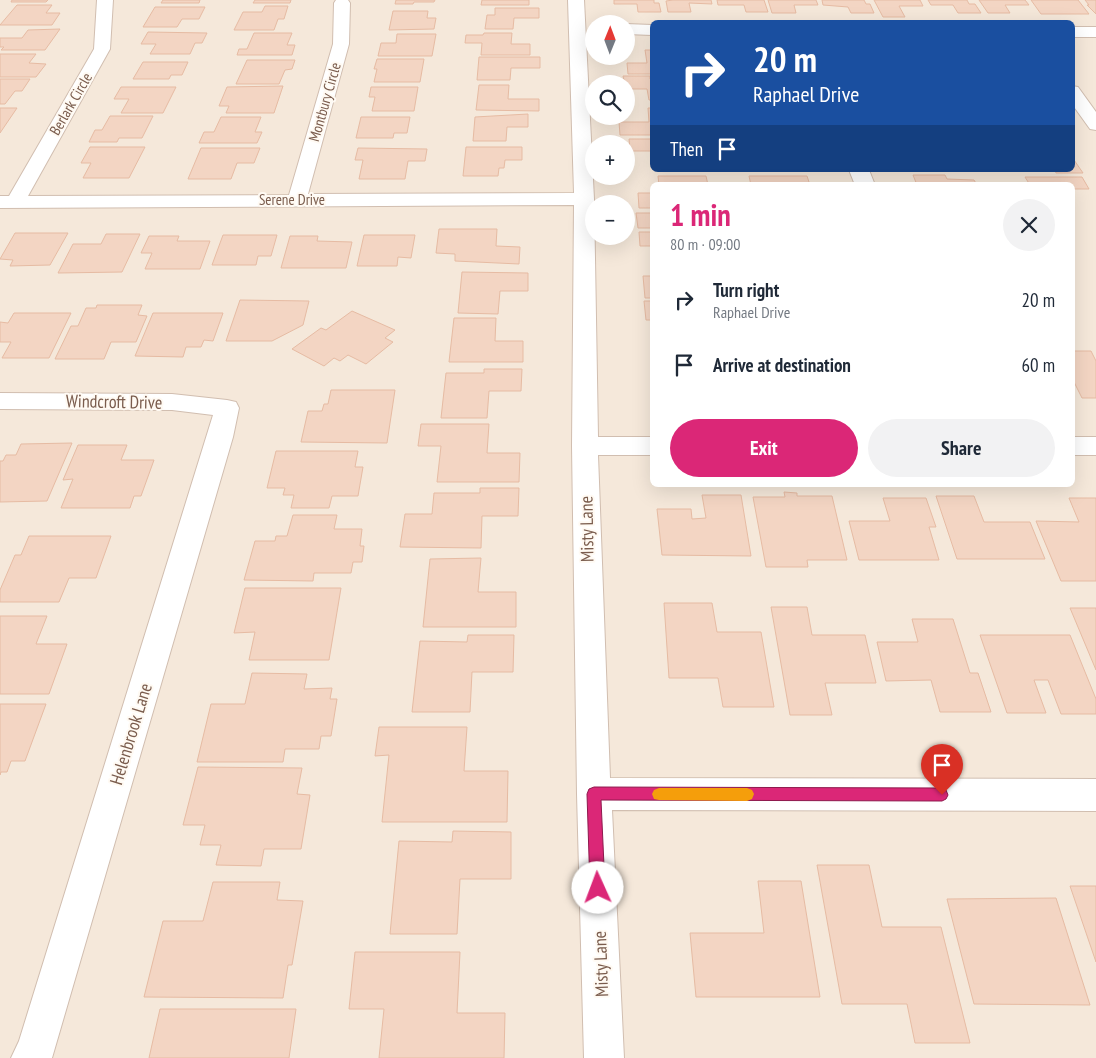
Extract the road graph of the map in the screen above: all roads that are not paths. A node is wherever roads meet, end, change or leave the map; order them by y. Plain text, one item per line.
1 (105, 0) edge
2 (576, 0) edge
3 (342, 3) dead end
4 (585, 29) edge
5 (635, 29) edge
6 (650, 30) edge
7 (1075, 32) edge
8 (1096, 32) edge
9 (1075, 95) edge
10 (1096, 125) edge
11 (584, 199) junction
12 (297, 200) junction
13 (8, 202) edge
14 (0, 401) edge
15 (227, 408) joint
16 (585, 446) junction
17 (650, 446) edge
18 (1075, 446) edge
19 (1096, 446) edge
20 (594, 794) junction
21 (1096, 795) edge
22 (31, 1058) edge
23 (604, 1058) edge

1 - 13 street, Berlark Circle
2 - 4 street, Misty Lane
3 - 12 street, Montbury Circle
4 - 11 street, Misty Lane
5 - 6 street
7 - 8 street
9 - 10 street
11 - 12 street, Serene Drive
11 - 16 street, Misty Lane
12 - 13 street, Serene Drive
14 - 15 street, Windcroft Drive
15 - 22 street, Helenbrook Lane
16 - 17 street
16 - 20 street, Misty Lane
18 - 19 street
20 - 21 street
20 - 23 street, Misty Lane

